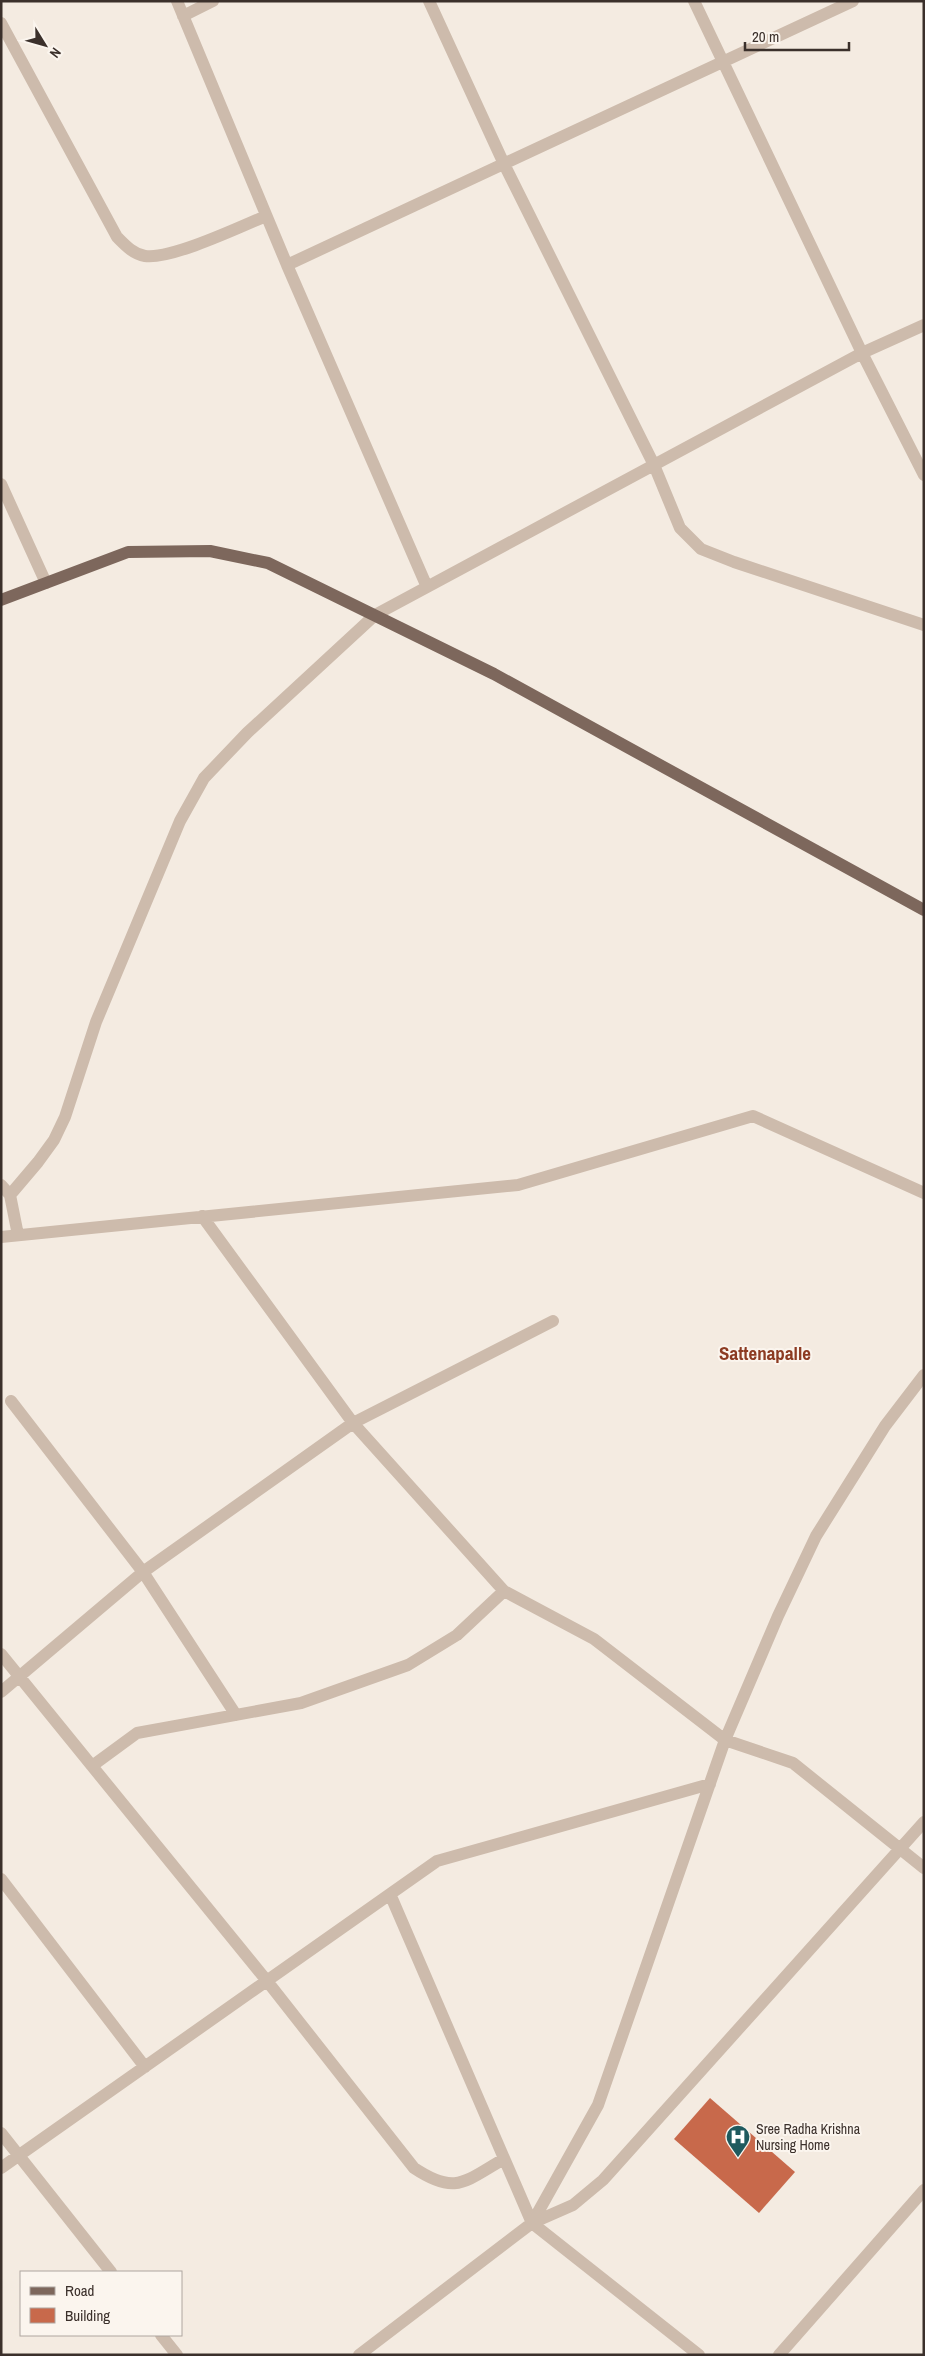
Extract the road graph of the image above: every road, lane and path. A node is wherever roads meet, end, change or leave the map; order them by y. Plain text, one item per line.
1 (177, 1) edge
2 (213, 1) edge
3 (429, 1) edge
4 (694, 1) edge
5 (853, 1) edge
6 (183, 16) junction
7 (1, 23) edge
8 (723, 61) junction
9 (504, 164) junction
10 (266, 216) junction
11 (287, 265) junction
12 (924, 325) edge
13 (862, 353) junction
14 (654, 465) junction
15 (924, 474) edge
16 (1, 484) edge
17 (46, 583) junction
18 (426, 587) junction
19 (1, 600) edge
20 (375, 615) junction
21 (924, 625) edge
22 (924, 910) edge
23 (1, 1185) edge
24 (924, 1193) edge
25 (10, 1195) junction
26 (202, 1216) junction
27 (18, 1235) junction
28 (1, 1237) edge
29 (553, 1321) dead end
30 (924, 1375) edge
31 (11, 1401) dead end
32 (353, 1424) junction
33 (143, 1572) junction
34 (504, 1590) junction
35 (1, 1654) edge
36 (19, 1677) junction
37 (1, 1692) edge
38 (236, 1715) junction
39 (726, 1740) junction
40 (92, 1766) junction
41 (710, 1784) junction
42 (924, 1822) edge
43 (902, 1849) junction
44 (924, 1868) edge
45 (1, 1879) edge
46 (390, 1894) junction
47 (267, 1981) junction
48 (145, 2067) junction
49 (1, 2133) edge
50 (18, 2156) junction
51 (504, 2159) junction
52 (1, 2168) edge
53 (924, 2190) edge
54 (532, 2223) junction
55 (110, 2271) edge
56 (162, 2336) edge
57 (177, 2355) edge
58 (359, 2355) edge
59 (699, 2355) edge
60 (779, 2355) edge

1 - 6 street
2 - 6 street
3 - 9 street
4 - 8 street
5 - 8 street
6 - 10 street
7 - 10 street
8 - 9 street
8 - 13 street
9 - 11 street
9 - 14 street
10 - 11 street
11 - 18 street
12 - 13 street
13 - 14 street
13 - 15 street
14 - 18 street
14 - 21 street
16 - 17 street
17 - 19 main road
17 - 20 main road
18 - 20 street
20 - 22 main road
20 - 25 street
23 - 25 street
24 - 26 street
25 - 27 street
26 - 27 street
26 - 32 street
27 - 28 street
29 - 32 street
30 - 39 street
31 - 33 street
32 - 33 street
32 - 34 street
33 - 36 street
33 - 38 street
34 - 38 street
34 - 39 street
35 - 36 street
36 - 37 street
36 - 40 street
38 - 40 street
39 - 41 street
39 - 43 street
40 - 47 street
41 - 46 street
41 - 54 street
42 - 43 street
43 - 44 street
43 - 54 street
45 - 48 street
46 - 47 street
46 - 51 street
47 - 48 street
47 - 51 street
48 - 50 street
49 - 50 street
50 - 52 street
50 - 55 street
51 - 54 street
53 - 60 street
54 - 58 street
54 - 59 street
56 - 57 street

